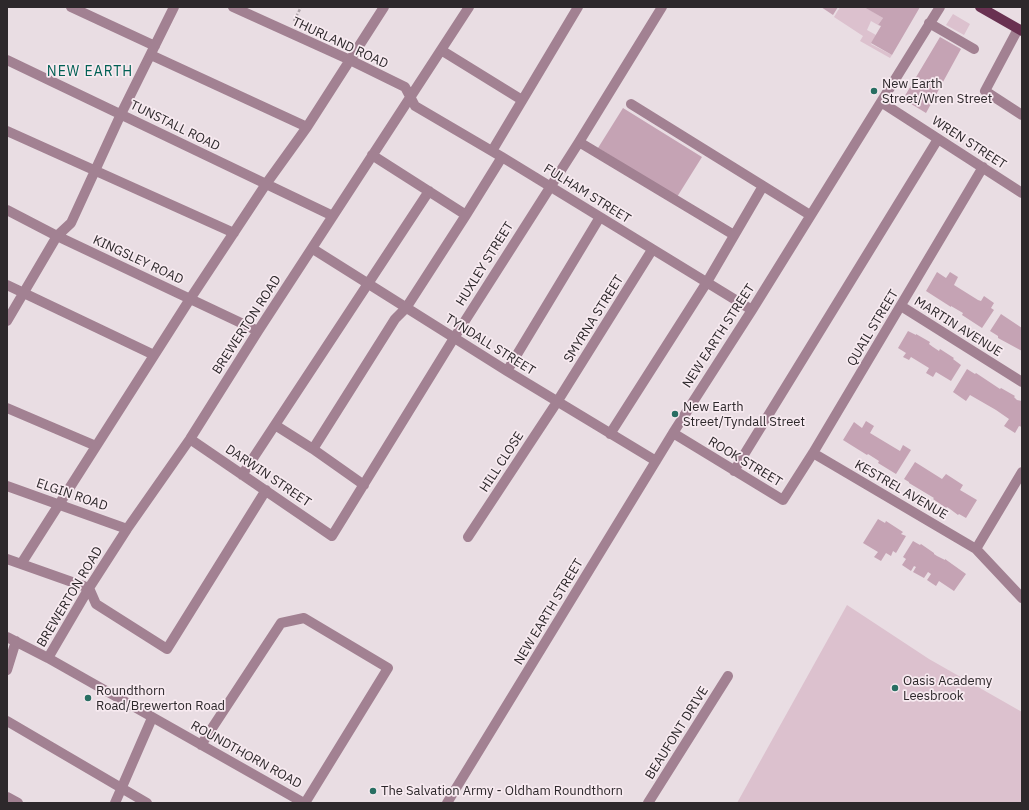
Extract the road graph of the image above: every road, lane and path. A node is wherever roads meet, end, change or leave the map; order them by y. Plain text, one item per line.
1 (71, 7) edge
2 (174, 7) edge
3 (233, 7) edge
4 (384, 7) edge
5 (469, 7) edge
6 (578, 7) edge
7 (662, 7) edge
8 (940, 7) edge
9 (980, 7) edge
10 (929, 23) junction
11 (1020, 30) edge
12 (441, 50) junction
13 (974, 50) dead end
14 (153, 51) junction
15 (7, 60) edge
16 (350, 60) junction
17 (411, 97) junction
18 (522, 100) junction
19 (881, 102) junction
20 (631, 104) dead end
21 (121, 114) junction
22 (1022, 115) edge
23 (307, 126) junction
24 (7, 131) edge
25 (938, 138) junction
26 (579, 142) junction
27 (492, 151) junction
28 (372, 155) junction
29 (502, 156) junction
30 (983, 167) junction
31 (95, 170) junction
32 (266, 184) junction
33 (761, 184) junction
34 (550, 186) junction
35 (429, 191) junction
36 (1022, 193) edge
37 (7, 210) edge
38 (466, 215) junction
39 (810, 215) junction
40 (333, 216) junction
41 (600, 217) junction
42 (234, 233) junction
43 (734, 235) junction
44 (57, 236) junction
45 (312, 249) junction
46 (652, 250) junction
47 (707, 282) junction
48 (368, 284) junction
49 (7, 285) edge
50 (24, 292) junction
51 (190, 299) junction
52 (901, 306) junction
53 (406, 308) junction
54 (752, 310) junction
55 (7, 321) edge
56 (258, 331) junction
57 (454, 338) junction
58 (154, 355) junction
59 (507, 371) junction
60 (1022, 382) edge
61 (557, 402) junction
62 (7, 408) edge
63 (275, 425) junction
64 (673, 433) junction
65 (610, 434) junction
66 (190, 439) junction
67 (96, 446) junction
68 (313, 449) junction
69 (813, 453) junction
70 (656, 462) junction
71 (734, 471) junction
72 (1022, 472) edge
73 (242, 475) junction
74 (364, 484) junction
75 (7, 486) edge
76 (266, 490) junction
77 (783, 500) joint
78 (58, 504) junction
79 (128, 529) junction
80 (332, 536) joint
81 (468, 537) dead end
82 (976, 549) junction
83 (7, 559) edge
84 (21, 564) junction
85 (89, 588) junction
86 (1022, 598) edge
87 (11, 639) edge
88 (48, 658) junction
89 (7, 670) edge
90 (728, 676) dead end
91 (152, 718) junction
92 (7, 721) edge
93 (201, 745) junction
94 (121, 787) junction
95 (7, 797) edge
96 (18, 803) edge
97 (115, 803) edge
98 (147, 803) edge
99 (304, 803) edge
100 (447, 803) edge
101 (648, 803) edge

1 - 14 street
2 - 14 street
3 - 16 street, THURLAND ROAD
4 - 16 street
5 - 12 street, BREWERTON ROAD
6 - 18 street
7 - 26 street, HUXLEY STREET
8 - 10 street, NEW EARTH STREET
9 - 11 main road
10 - 13 street
10 - 19 street, NEW EARTH STREET
11 - 22 street
12 - 17 street, BREWERTON ROAD
12 - 18 street
14 - 21 street
14 - 23 street
15 - 21 street, TUNSTALL ROAD
16 - 17 street, THURLAND ROAD
16 - 23 street
17 - 27 street, FULHAM STREET
17 - 28 street, BREWERTON ROAD
18 - 27 street
19 - 25 street, WREN STREET
19 - 39 street, NEW EARTH STREET
20 - 33 street
21 - 31 street
21 - 32 street, TUNSTALL ROAD
23 - 32 street
24 - 31 street
25 - 30 street, WREN STREET
25 - 71 street
26 - 34 street, HUXLEY STREET
26 - 43 street
27 - 29 street, FULHAM STREET
28 - 35 street
28 - 40 street, BREWERTON ROAD
29 - 34 street, FULHAM STREET
29 - 38 street
30 - 36 street, WREN STREET
30 - 52 street, QUAIL STREET
31 - 42 street
31 - 44 street
32 - 40 street, TUNSTALL ROAD
32 - 42 street
33 - 39 street
33 - 43 street
34 - 41 street, FULHAM STREET
34 - 57 street, HUXLEY STREET
35 - 38 street
35 - 48 street
37 - 44 street, KINGSLEY ROAD
38 - 53 street
39 - 54 street, NEW EARTH STREET
40 - 45 street, BREWERTON ROAD
41 - 46 street, FULHAM STREET
41 - 59 street
42 - 51 street
43 - 47 street
44 - 50 street
44 - 51 street, KINGSLEY ROAD
45 - 48 street, TYNDALL STREET
45 - 56 street, BREWERTON ROAD
46 - 47 street, FULHAM STREET
46 - 61 street, SMYRNA STREET
47 - 54 street, FULHAM STREET
47 - 65 street
48 - 53 street, TYNDALL STREET
48 - 63 street
49 - 50 street
50 - 55 street
50 - 58 street
51 - 56 street, KINGSLEY ROAD
51 - 58 street
52 - 60 street, MARTIN AVENUE
52 - 69 street, QUAIL STREET
53 - 57 street, TYNDALL STREET
53 - 68 street
54 - 64 street, NEW EARTH STREET
56 - 66 street, BREWERTON ROAD
57 - 59 street, TYNDALL STREET
57 - 74 street, HUXLEY STREET
58 - 67 street
59 - 61 street, TYNDALL STREET
61 - 65 street, TYNDALL STREET
61 - 81 street, HILL CLOSE
62 - 67 street
63 - 68 street
63 - 73 street
64 - 70 street, NEW EARTH STREET
64 - 71 street, ROOK STREET
65 - 70 street, TYNDALL STREET
66 - 73 street, DARWIN STREET
66 - 79 street, BREWERTON ROAD
67 - 78 street
68 - 74 street
69 - 77 street, QUAIL STREET
69 - 82 street, KESTREL AVENUE
70 - 100 street, NEW EARTH STREET
71 - 77 street, ROOK STREET
72 - 82 street
73 - 76 street, DARWIN STREET
74 - 80 street, HUXLEY STREET
75 - 78 street, ELGIN ROAD
76 - 80 street, DARWIN STREET
76 - 85 street
78 - 79 street, ELGIN ROAD
78 - 84 street
79 - 85 street, BREWERTON ROAD
82 - 86 street, KESTREL AVENUE
83 - 84 street
84 - 85 street
85 - 88 street, BREWERTON ROAD
87 - 88 street, ROUNDTHORN ROAD
87 - 89 street
88 - 91 street, ROUNDTHORN ROAD
90 - 101 street, BEAUFONT DRIVE
91 - 93 street, ROUNDTHORN ROAD
91 - 94 street
92 - 94 street
93 - 99 street, ROUNDTHORN ROAD
93 - 99 street
94 - 97 street
94 - 98 street
95 - 96 street

